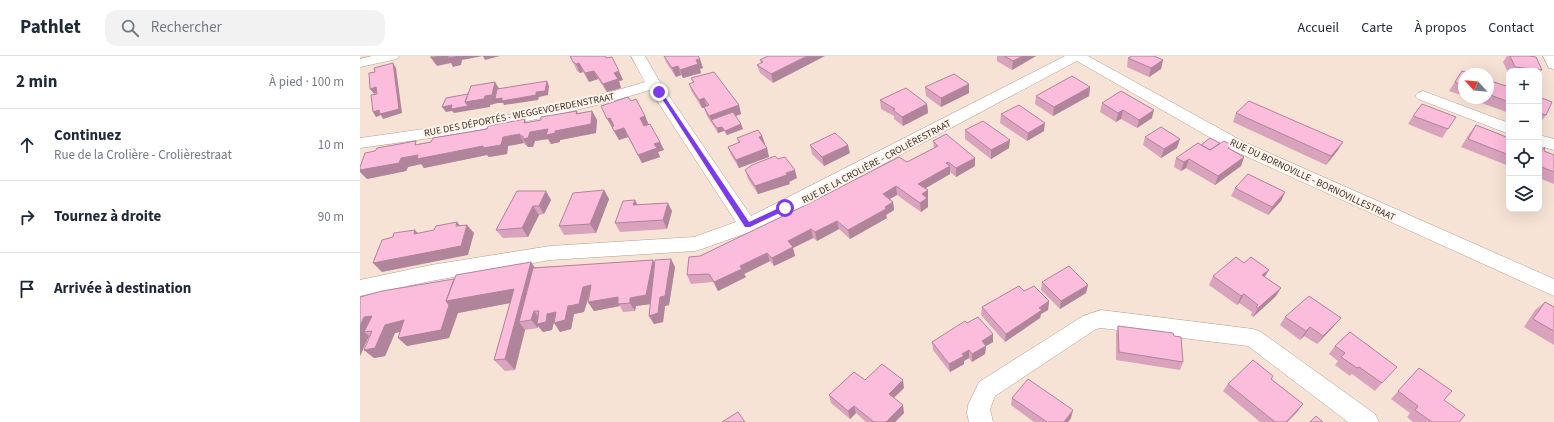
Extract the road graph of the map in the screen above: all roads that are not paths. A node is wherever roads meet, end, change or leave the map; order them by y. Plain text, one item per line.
1 (392, 56) edge
2 (638, 56) edge
3 (1077, 56) edge
4 (1550, 56) edge
5 (360, 63) edge
6 (1554, 65) edge
7 (654, 84) junction
8 (1423, 96) dead end
9 (1506, 128) edge
10 (1542, 141) edge
11 (360, 143) edge
12 (1554, 145) edge
13 (748, 225) junction
14 (360, 288) edge
15 (1554, 288) edge
16 (981, 422) edge
17 (1367, 422) edge

1 - 5 street
2 - 7 street
3 - 13 street, RUE DE LA CROLIÈRE - CROLIÈRESTRAAT
3 - 15 street, RUE DU BORNOVILLE - BORNOVILLESTRAAT
4 - 6 street
7 - 11 street, RUE DES DÉPORTÉS - WEGGEVOERDENSTRAAT
7 - 13 street
8 - 9 street
10 - 12 street
13 - 14 street, RUE DE LA CROLIÈRE - CROLIÈRESTRAAT
16 - 17 street

